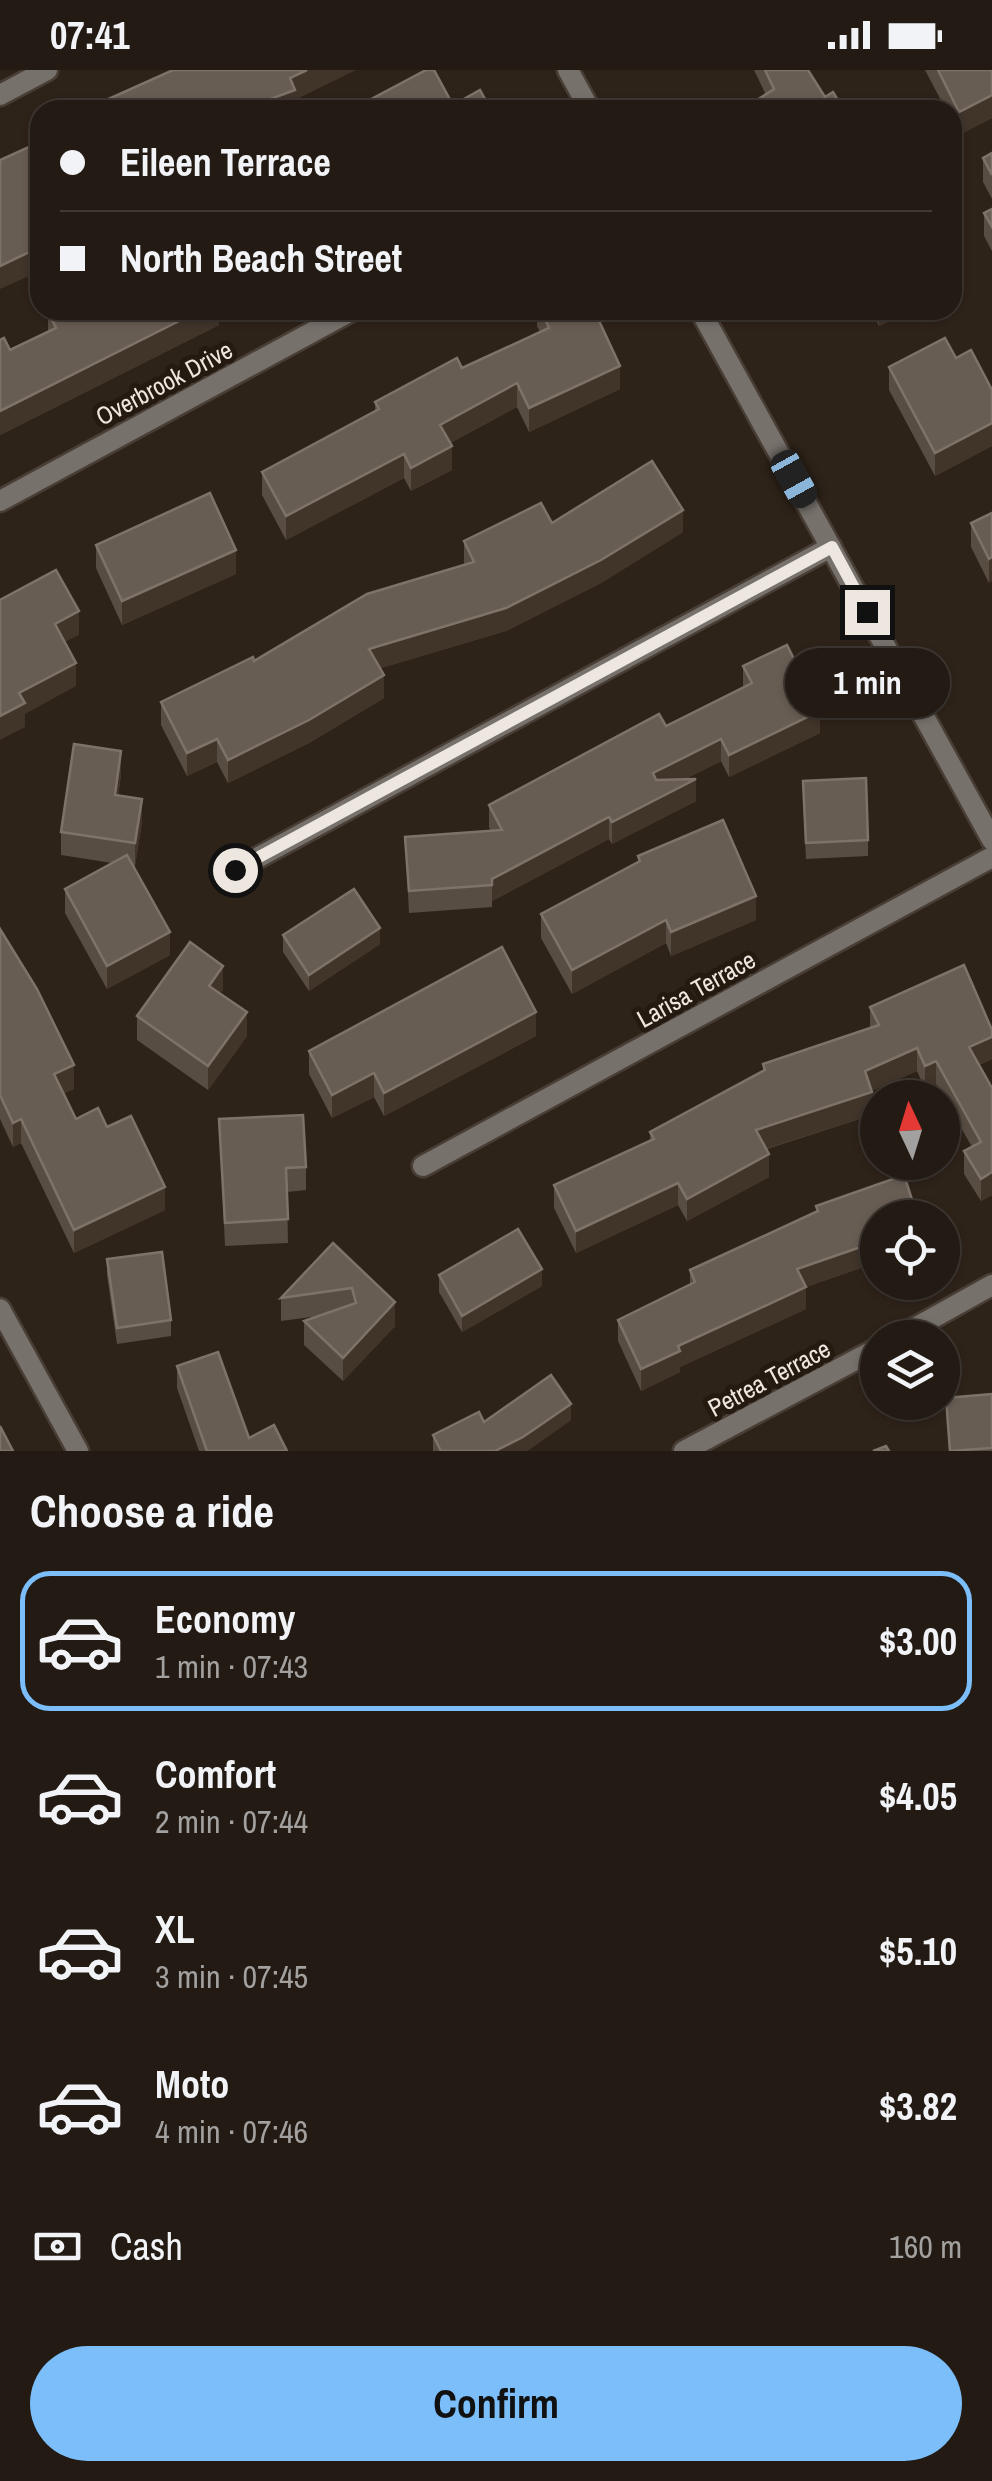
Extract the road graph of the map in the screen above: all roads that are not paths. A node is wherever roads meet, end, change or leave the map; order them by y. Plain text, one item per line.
1 (47, 70) edge
2 (568, 70) edge
3 (0, 95) edge
4 (584, 100) edge
5 (333, 320) edge
6 (706, 320) edge
7 (0, 500) edge
8 (832, 547) junction
9 (992, 840) edge
10 (992, 856) edge
11 (235, 870) dead end
12 (423, 1166) dead end
13 (992, 1285) edge
14 (0, 1309) edge
15 (929, 1320) edge
16 (860, 1358) edge
17 (78, 1451) edge
18 (684, 1451) edge

1 - 3 street
2 - 4 street
5 - 7 street, Overbrook Drive
6 - 8 street
8 - 9 street
8 - 11 street
10 - 12 street, Larisa Terrace
13 - 15 street
14 - 17 street
16 - 18 street, Petrea Terrace

